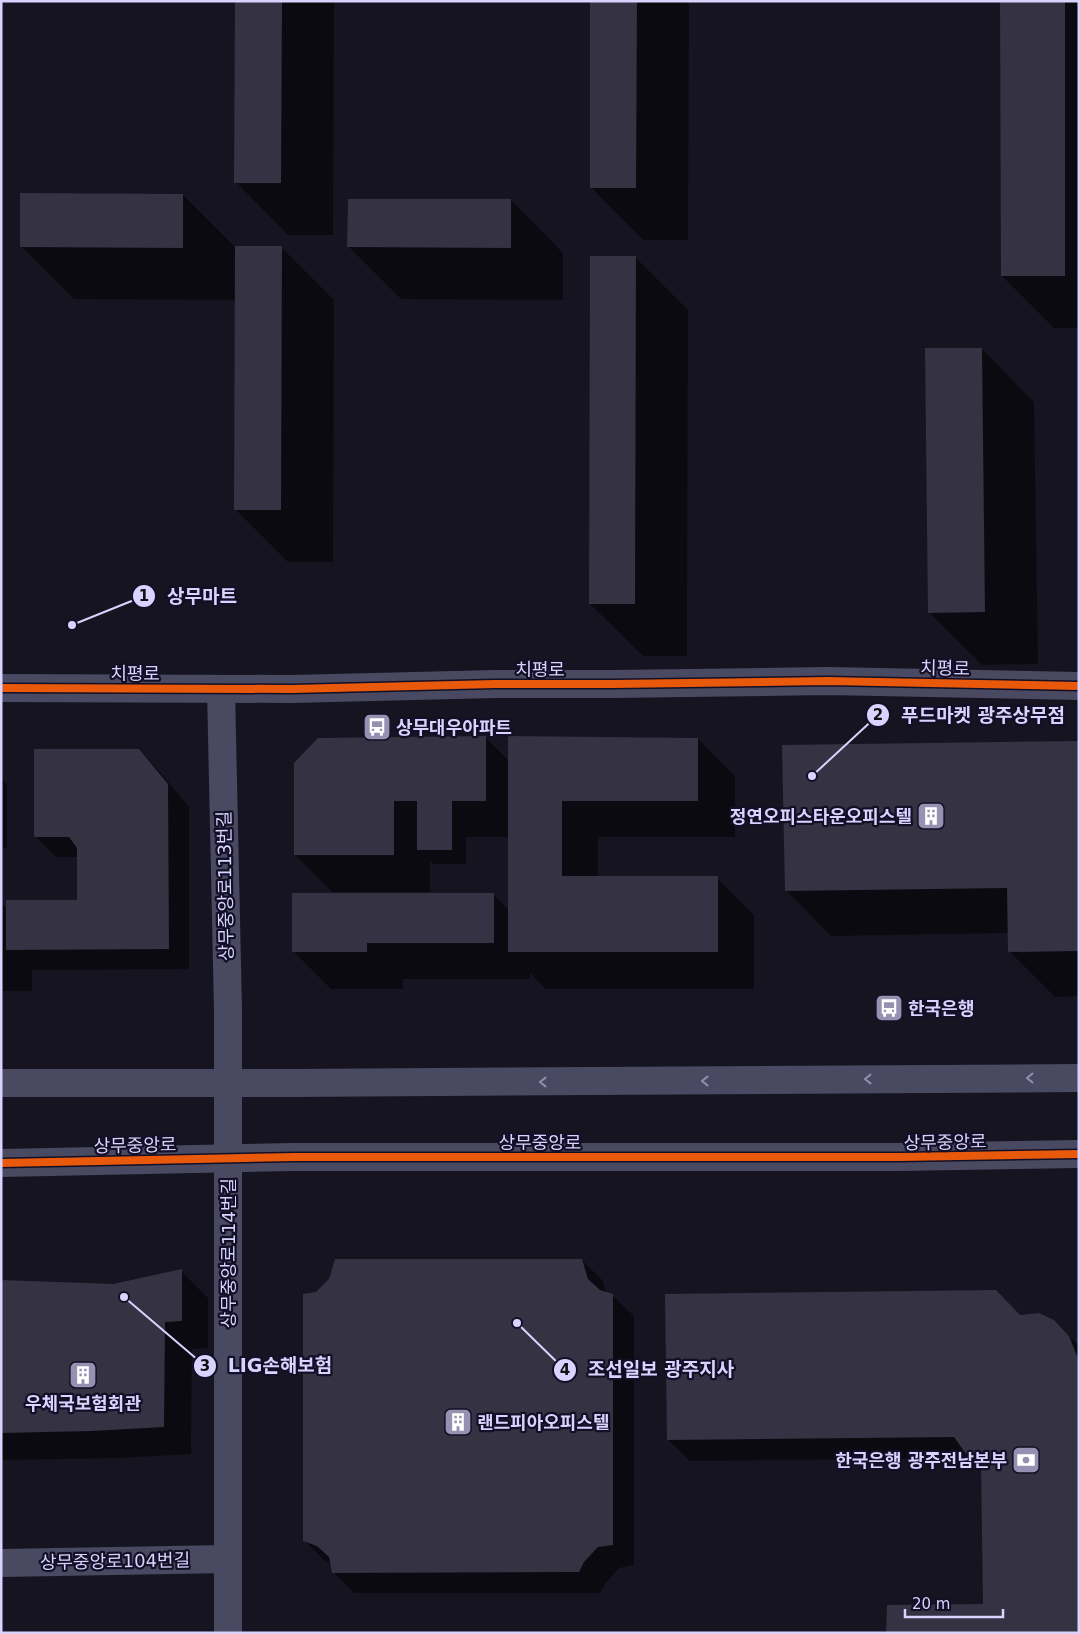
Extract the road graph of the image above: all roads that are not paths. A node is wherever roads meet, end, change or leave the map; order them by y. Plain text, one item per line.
1 (1079, 686) edge
2 (1, 688) edge
3 (221, 689) junction
4 (1079, 1078) edge
5 (228, 1082) junction
6 (1, 1083) edge
7 (1079, 1154) edge
8 (228, 1159) junction
9 (1, 1163) edge
10 (228, 1559) junction
11 (1, 1563) edge
12 (228, 1633) edge

1 - 3 street, 치평로
2 - 3 street, 치평로
3 - 5 street, 상무중앙로113번길
4 -> 5 street
5 - 6 street
5 - 8 street, 상무중앙로114번길
7 - 8 street, 상무중앙로
8 - 9 street, 상무중앙로
8 - 10 street, 상무중앙로114번길
10 - 11 street, 상무중앙로104번길
10 - 12 street, 상무중앙로114번길

